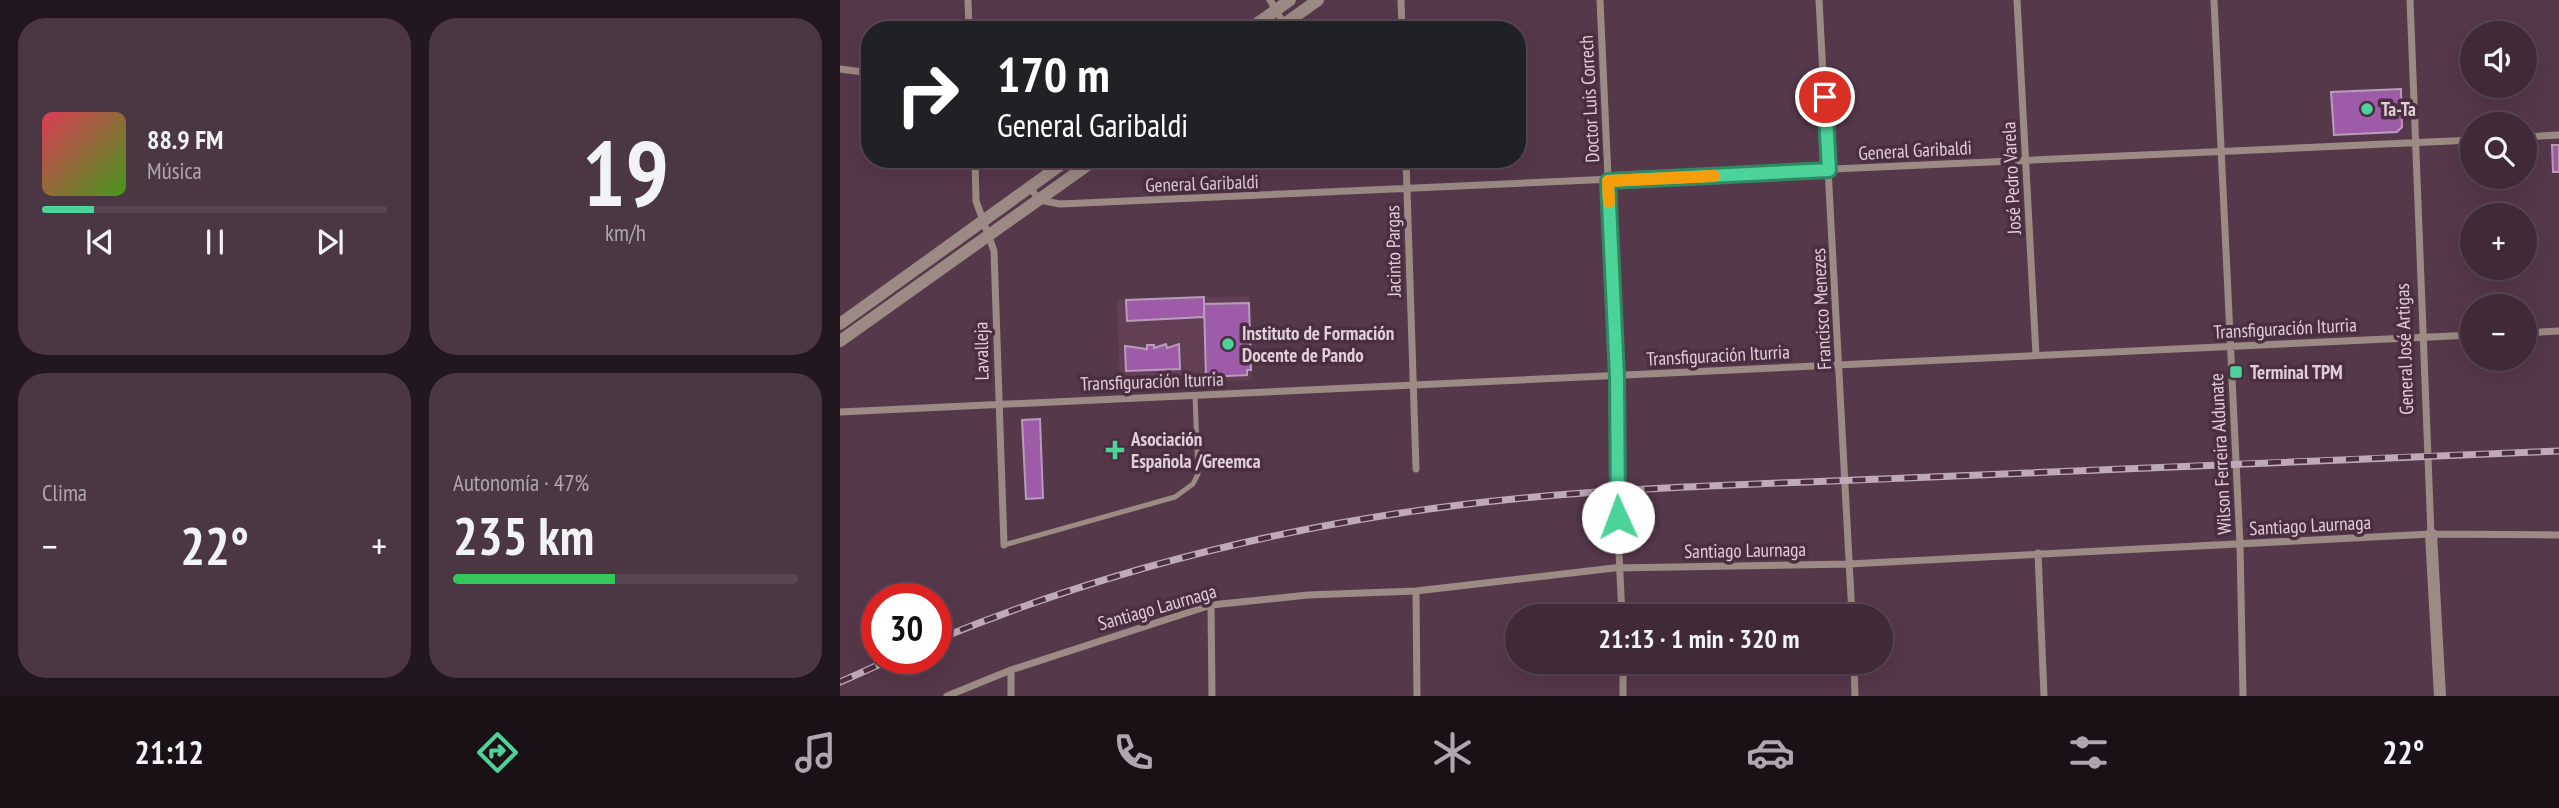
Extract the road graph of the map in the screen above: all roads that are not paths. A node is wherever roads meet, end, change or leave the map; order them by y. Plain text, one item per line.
1 (968, 0) edge
2 (1290, 0) edge
3 (1319, 0) edge
4 (1401, 0) edge
5 (1600, 0) edge
6 (1819, 0) edge
7 (2017, 0) edge
8 (2214, 0) edge
9 (2410, 0) edge
10 (1272, 6) edge
11 (969, 21) edge
12 (1257, 21) edge
13 (1289, 21) edge
14 (1402, 21) edge
15 (840, 69) edge
16 (861, 72) edge
17 (2559, 135) edge
18 (2537, 136) edge
19 (2460, 141) edge
20 (2416, 143) junction
21 (2222, 152) junction
22 (2027, 160) junction
23 (975, 168) edge
24 (1056, 168) edge
25 (1083, 168) edge
26 (1406, 168) edge
27 (1829, 170) junction
28 (1608, 181) junction
29 (1030, 187) junction
30 (1407, 190) junction
31 (1039, 200) junction
32 (984, 221) junction
33 (989, 236) junction
34 (840, 324) edge
35 (2559, 331) edge
36 (2537, 332) edge
37 (2460, 336) edge
38 (2423, 337) junction
39 (840, 341) edge
40 (2230, 346) junction
41 (2036, 355) junction
42 (1839, 365) junction
43 (1617, 377) junction
44 (1412, 387) junction
45 (1195, 395) junction
46 (998, 404) junction
47 (840, 412) edge
48 (1416, 469) dead end
49 (2431, 534) junction
50 (2559, 535) edge
51 (1004, 545) joint
52 (2240, 545) junction
53 (2038, 553) junction
54 (1849, 564) junction
55 (1620, 568) junction
56 (1416, 591) junction
57 (1622, 604) edge
58 (1851, 604) edge
59 (1211, 605) junction
60 (1011, 670) junction
61 (1623, 674) edge
62 (1854, 674) edge
63 (947, 696) edge
64 (1011, 696) edge
65 (1212, 696) edge
66 (1417, 696) edge
67 (1623, 696) edge
68 (1855, 696) edge
69 (2044, 696) edge
70 (2243, 696) edge
71 (2440, 696) edge

1 - 11 street
2 - 10 street
3 - 13 street
4 - 14 street
5 - 28 street, Doctor Luis Correch
6 - 27 street, Francisco Menezes
7 - 22 street, José Pedro Varela
8 - 21 street, Wilson Ferreira Aldunate
9 - 20 street, General José Artigas
10 - 12 street
15 - 16 street
17 - 18 street
19 - 20 street, General Garibaldi
20 - 21 street, General Garibaldi
20 - 38 street, General José Artigas
21 - 22 street, General Garibaldi
21 - 40 street, Wilson Ferreira Aldunate
22 - 27 street, General Garibaldi
22 - 41 street, José Pedro Varela
23 - 32 street, Lavalleja
24 - 29 street
25 - 31 street
26 - 30 street, Jacinto Pargas
27 - 28 street, General Garibaldi
27 - 42 street, Francisco Menezes
28 - 30 street, General Garibaldi
28 - 43 street, Doctor Luis Correch
29 - 31 street
29 - 32 street
30 - 31 street, General Garibaldi
30 - 44 street, Jacinto Pargas
31 - 33 street
32 - 33 street, Lavalleja
32 - 34 street
33 - 39 street
33 - 46 street, Lavalleja
35 - 36 street
37 - 38 street, Transfiguración Iturria
38 - 40 street, Transfiguración Iturria
38 - 49 street, General José Artigas
40 - 41 street, Transfiguración Iturria
40 - 52 street, Wilson Ferreira Aldunate
41 - 42 street, Transfiguración Iturria
42 - 43 street, Transfiguración Iturria
42 - 54 street, Francisco Menezes
43 - 44 street, Transfiguración Iturria
43 - 55 street, Doctor Luis Correch
44 - 45 street, Transfiguración Iturria
44 - 48 street, Jacinto Pargas
45 - 46 street, Transfiguración Iturria
45 - 51 lane
46 - 47 street, Transfiguración Iturria
46 - 51 street, Lavalleja
49 - 50 street, Santiago Laurnaga
49 - 52 street, Santiago Laurnaga
49 - 71 street, General José Artigas
52 - 53 street, Santiago Laurnaga
52 - 70 street, Wilson Ferreira Aldunate
53 - 54 street, Santiago Laurnaga
53 - 69 street
54 - 55 street, Santiago Laurnaga
54 - 58 street, Francisco Menezes
55 - 56 street, Santiago Laurnaga
55 - 57 street, Doctor Luis Correch
56 - 59 street, Santiago Laurnaga
56 - 66 street
59 - 60 street, Santiago Laurnaga
59 - 65 street
60 - 63 street, Santiago Laurnaga
60 - 64 street
61 - 67 street
62 - 68 street

